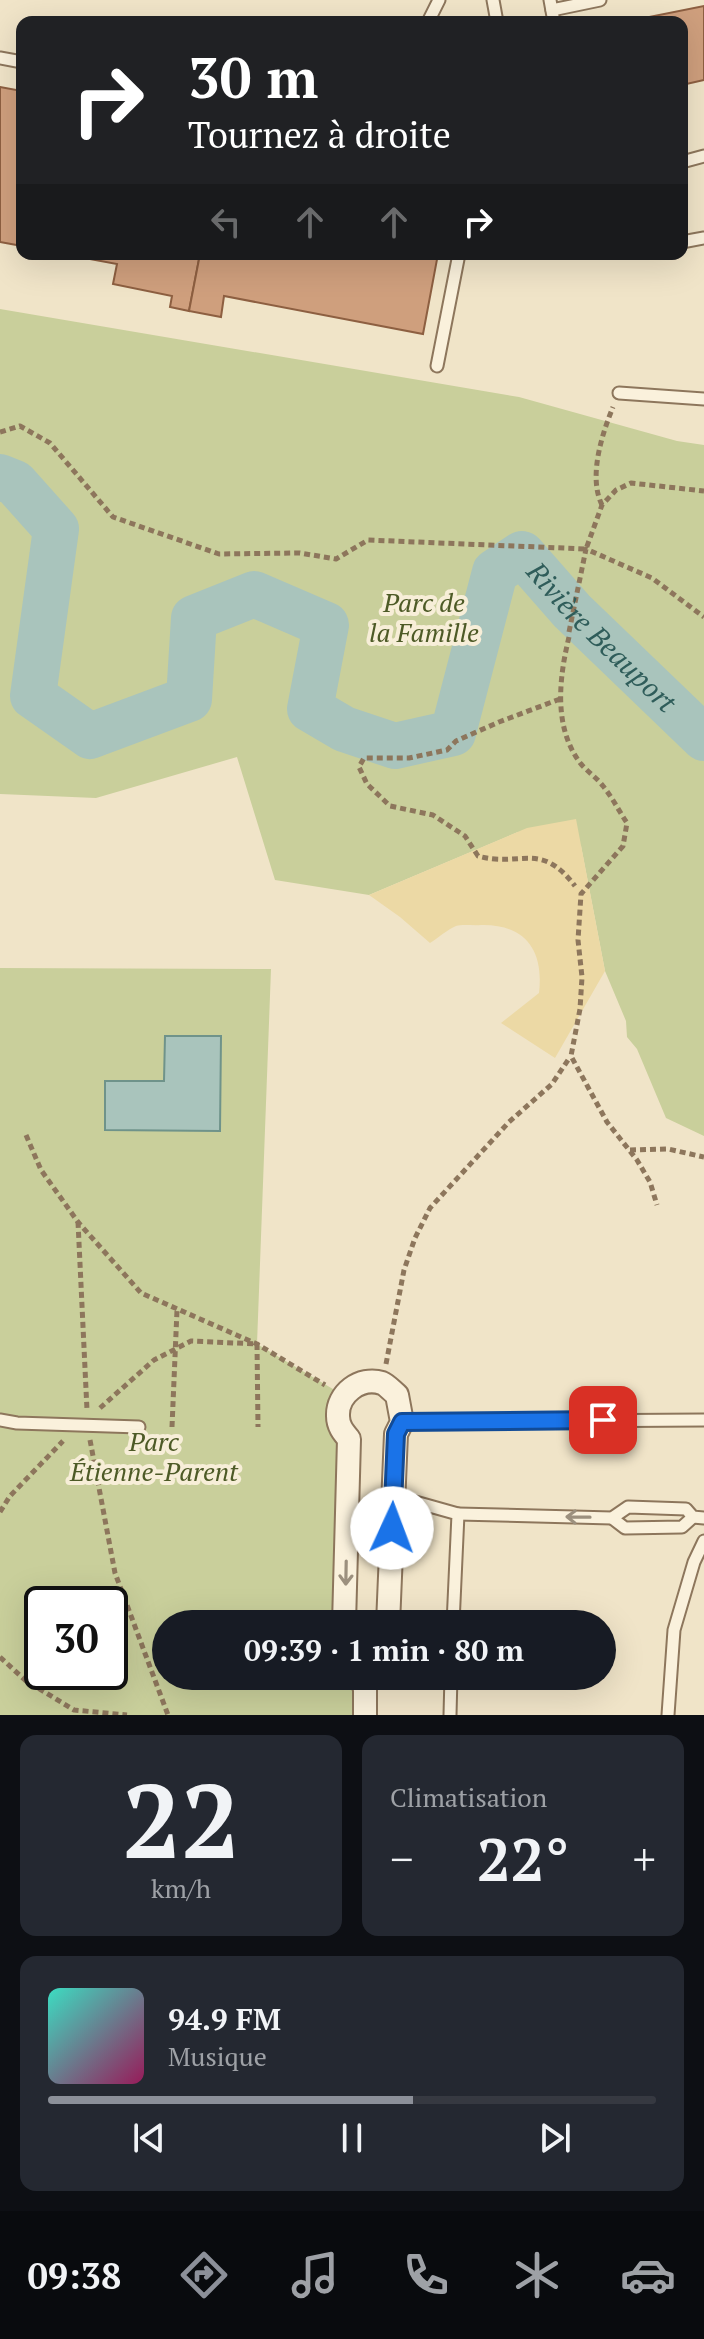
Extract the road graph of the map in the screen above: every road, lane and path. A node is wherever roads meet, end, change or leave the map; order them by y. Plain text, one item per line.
1 (600, 0) edge
2 (552, 11) edge
3 (458, 260) edge
4 (437, 366) dead end
5 (619, 393) joint
6 (704, 399) edge
7 (0, 432) edge
8 (704, 491) edge
9 (602, 505) junction
10 (586, 549) junction
11 (704, 617) edge
12 (560, 699) junction
13 (575, 886) dead end
14 (571, 1056) junction
15 (26, 1135) dead end
16 (629, 1150) junction
17 (704, 1157) edge
18 (657, 1205) dead end
19 (78, 1222) junction
20 (177, 1310) junction
21 (257, 1344) junction
22 (175, 1349) junction
23 (382, 1383) junction
24 (343, 1395) junction
25 (0, 1420) edge
26 (704, 1420) edge
27 (402, 1422) junction
28 (86, 1423) junction
29 (139, 1427) dead end
30 (172, 1427) dead end
31 (258, 1427) dead end
32 (394, 1496) junction
33 (0, 1512) edge
34 (458, 1514) junction
35 (612, 1518) junction
36 (699, 1518) edge
37 (704, 1541) edge
38 (344, 1610) edge
39 (389, 1610) edge
40 (454, 1610) edge
41 (0, 1657) edge
42 (366, 1690) edge
43 (451, 1690) edge
44 (127, 1715) edge
45 (168, 1715) edge
46 (365, 1715) edge
47 (450, 1715) edge
48 (668, 1715) edge

1 - 2 lane
3 - 4 lane
5 - 6 lane
5 - 9 path
7 - 10 path
8 - 9 path
9 - 10 path
10 - 11 path
10 - 12 path
12 - 13 path
12 - 14 path
14 - 16 path
14 - 23 path
15 - 19 path
16 - 17 path
16 - 18 path
19 - 20 path
19 - 28 path
20 - 21 path
20 - 22 path
21 - 22 path
21 - 24 path
21 - 31 path
22 - 28 path
22 - 30 path
23 - 24 street
23 - 27 street
24 -> 38 street
25 - 28 lane
26 - 27 lane
27 - 32 street
28 - 29 lane
28 - 33 path
28 - 45 path
32 - 34 lane
32 - 39 street
35 -> 34 lane
34 - 40 lane
35 - 36 lane
35 - 36 lane
37 - 48 lane
41 - 44 path
42 - 46 street
43 - 47 lane

